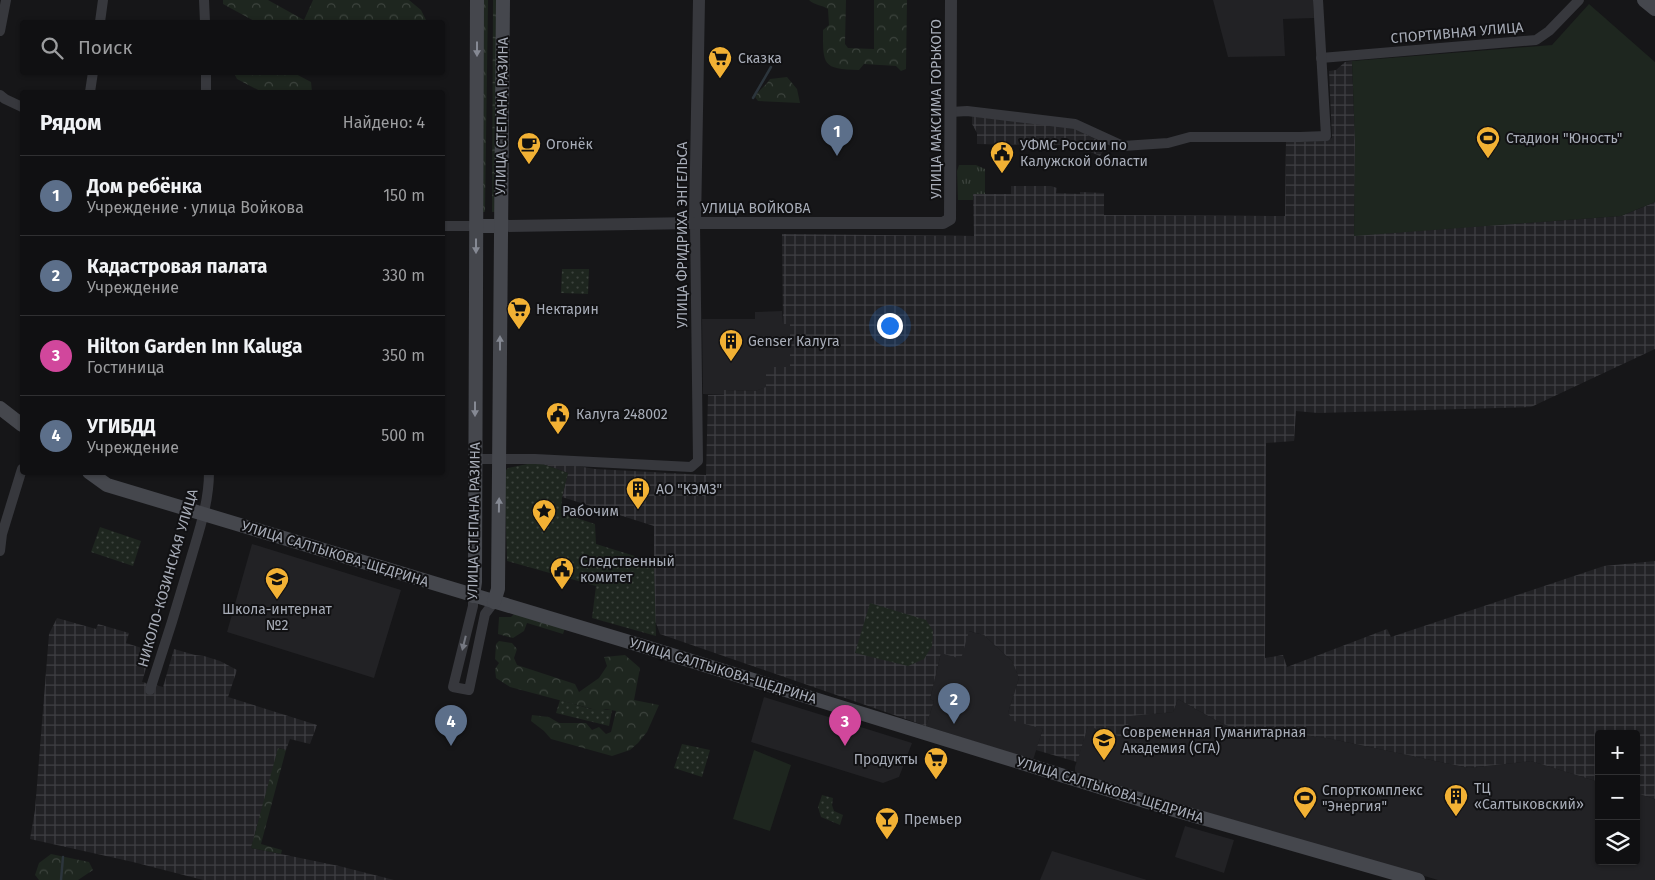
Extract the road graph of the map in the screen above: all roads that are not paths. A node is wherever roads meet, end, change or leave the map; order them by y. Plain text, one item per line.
1 (6, 0) edge
2 (103, 0) edge
3 (204, 0) edge
4 (477, 0) edge
5 (503, 0) edge
6 (699, 0) edge
7 (952, 0) edge
8 (1318, 0) edge
9 (1579, 0) edge
10 (1644, 0) edge
11 (1655, 9) edge
12 (100, 20) edge
13 (205, 20) edge
14 (0, 31) edge
15 (1322, 58) junction
16 (93, 75) edge
17 (206, 75) edge
18 (90, 90) edge
19 (206, 90) edge
20 (0, 95) edge
21 (20, 106) edge
22 (951, 112) junction
23 (950, 219) joint
24 (695, 223) junction
25 (445, 226) edge
26 (476, 226) junction
27 (501, 226) junction
28 (0, 408) edge
29 (20, 423) edge
30 (499, 458) junction
31 (475, 459) junction
32 (20, 475) edge
33 (93, 475) edge
34 (209, 475) edge
35 (204, 514) junction
36 (1, 534) edge
37 (0, 551) edge
38 (473, 596) junction
39 (494, 602) junction
40 (150, 690) dead end
41 (1418, 880) edge

1 - 14 street
2 - 12 street
3 - 13 street
4 -> 26 main road, УЛИЦА СТЕПАНА РАЗИНА
5 - 27 main road, УЛИЦА СТЕПАНА РАЗИНА
6 - 24 street, УЛИЦА ФРИДРИХА ЭНГЕЛЬСА
7 - 22 street, УЛИЦА МАКСИМА ГОРЬКОГО
8 - 15 street
9 - 15 street, СПОРТИВНАЯ УЛИЦА
10 - 11 main road
15 - 22 street
16 - 18 street
17 - 19 street
20 - 21 street
22 - 23 street, УЛИЦА МАКСИМА ГОРЬКОГО
23 - 24 street, УЛИЦА ВОЙКОВА
24 - 27 street, УЛИЦА ВОЙКОВА
24 - 30 street, УЛИЦА ФРИДРИХА ЭНГЕЛЬСА
25 - 26 street
26 - 27 main road
26 -> 31 main road, УЛИЦА СТЕПАНА РАЗИНА
30 -> 27 main road, УЛИЦА СТЕПАНА РАЗИНА
28 - 29 main road
30 - 31 street
39 -> 30 main road, УЛИЦА СТЕПАНА РАЗИНА
31 - 38 main road, УЛИЦА СТЕПАНА РАЗИНА
32 - 36 street
33 - 35 main road, УЛИЦА САЛТЫКОВА-ЩЕДРИНА
34 - 35 street, НИКОЛО-КОЗИНСКАЯ УЛИЦА
35 - 38 main road, УЛИЦА САЛТЫКОВА-ЩЕДРИНА
35 - 40 street, НИКОЛО-КОЗИНСКАЯ УЛИЦА
36 - 37 street
38 - 39 main road, УЛИЦА САЛТЫКОВА-ЩЕДРИНА
38 -> 39 street, УЛИЦА СТЕПАНА РАЗИНА
39 - 41 main road, УЛИЦА САЛТЫКОВА-ЩЕДРИНА

